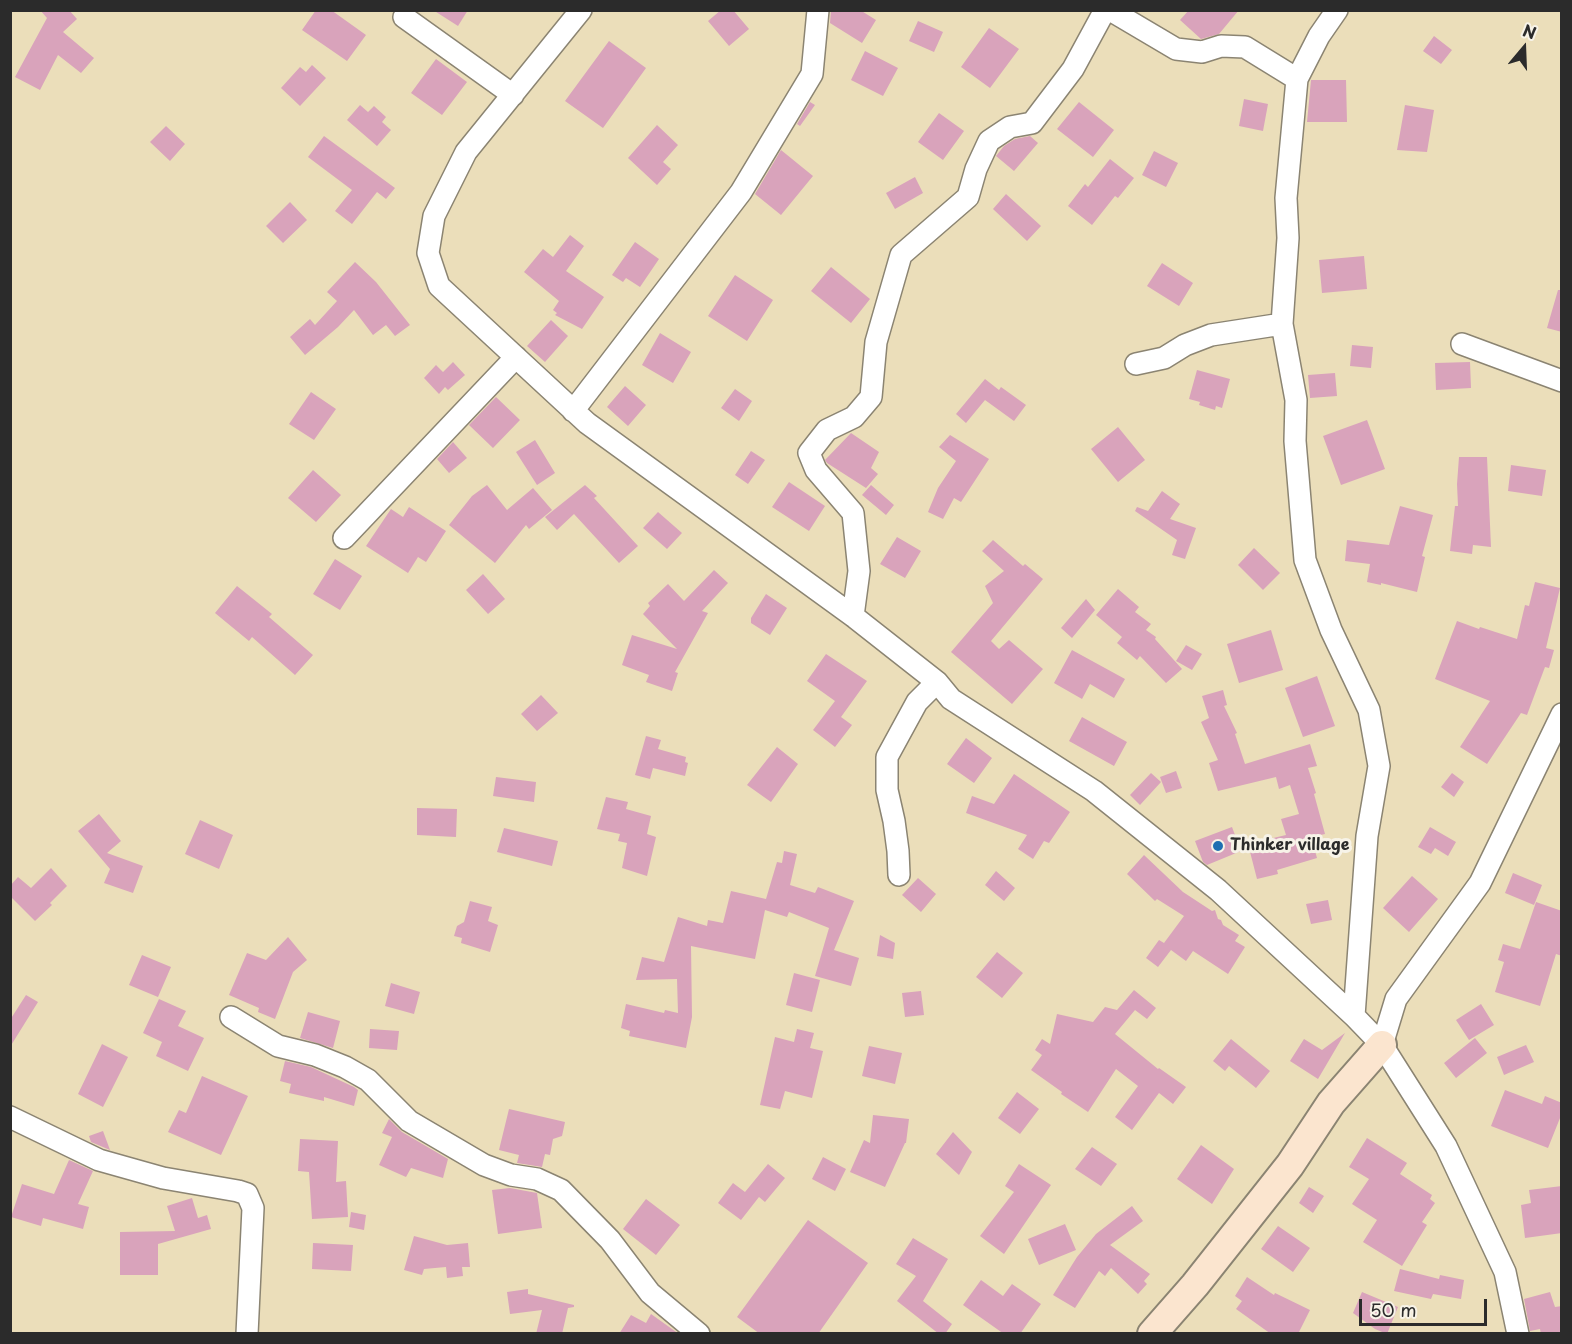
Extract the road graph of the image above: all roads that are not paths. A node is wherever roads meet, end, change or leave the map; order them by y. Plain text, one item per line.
1 (581, 10) edge
2 (819, 10) edge
3 (1105, 10) edge
4 (1110, 10) edge
5 (1337, 10) edge
6 (404, 17) dead end
7 (1297, 80) junction
8 (513, 95) junction
9 (1282, 324) junction
10 (1462, 344) dead end
11 (516, 357) junction
12 (1136, 364) dead end
13 (1562, 381) edge
14 (573, 411) junction
15 (344, 538) dead end
16 (853, 616) junction
17 (937, 682) junction
18 (1562, 714) edge
19 (899, 875) dead end
20 (1354, 1016) junction
21 (231, 1017) dead end
22 (1382, 1045) junction
23 (10, 1117) edge
24 (248, 1334) edge
25 (699, 1334) edge
26 (1152, 1334) edge
27 (1518, 1334) edge

1 - 8 street
2 - 14 street
3 - 16 street
4 - 7 street
5 - 7 street
6 - 8 street
7 - 9 street
8 - 11 street
9 - 12 street
9 - 20 street
10 - 13 street
11 - 14 street
11 - 15 street
14 - 16 street
16 - 17 street
17 - 19 street
17 - 20 street
18 - 22 street
20 - 22 street
21 - 25 street
22 - 26 street
22 - 27 street
23 - 24 street

